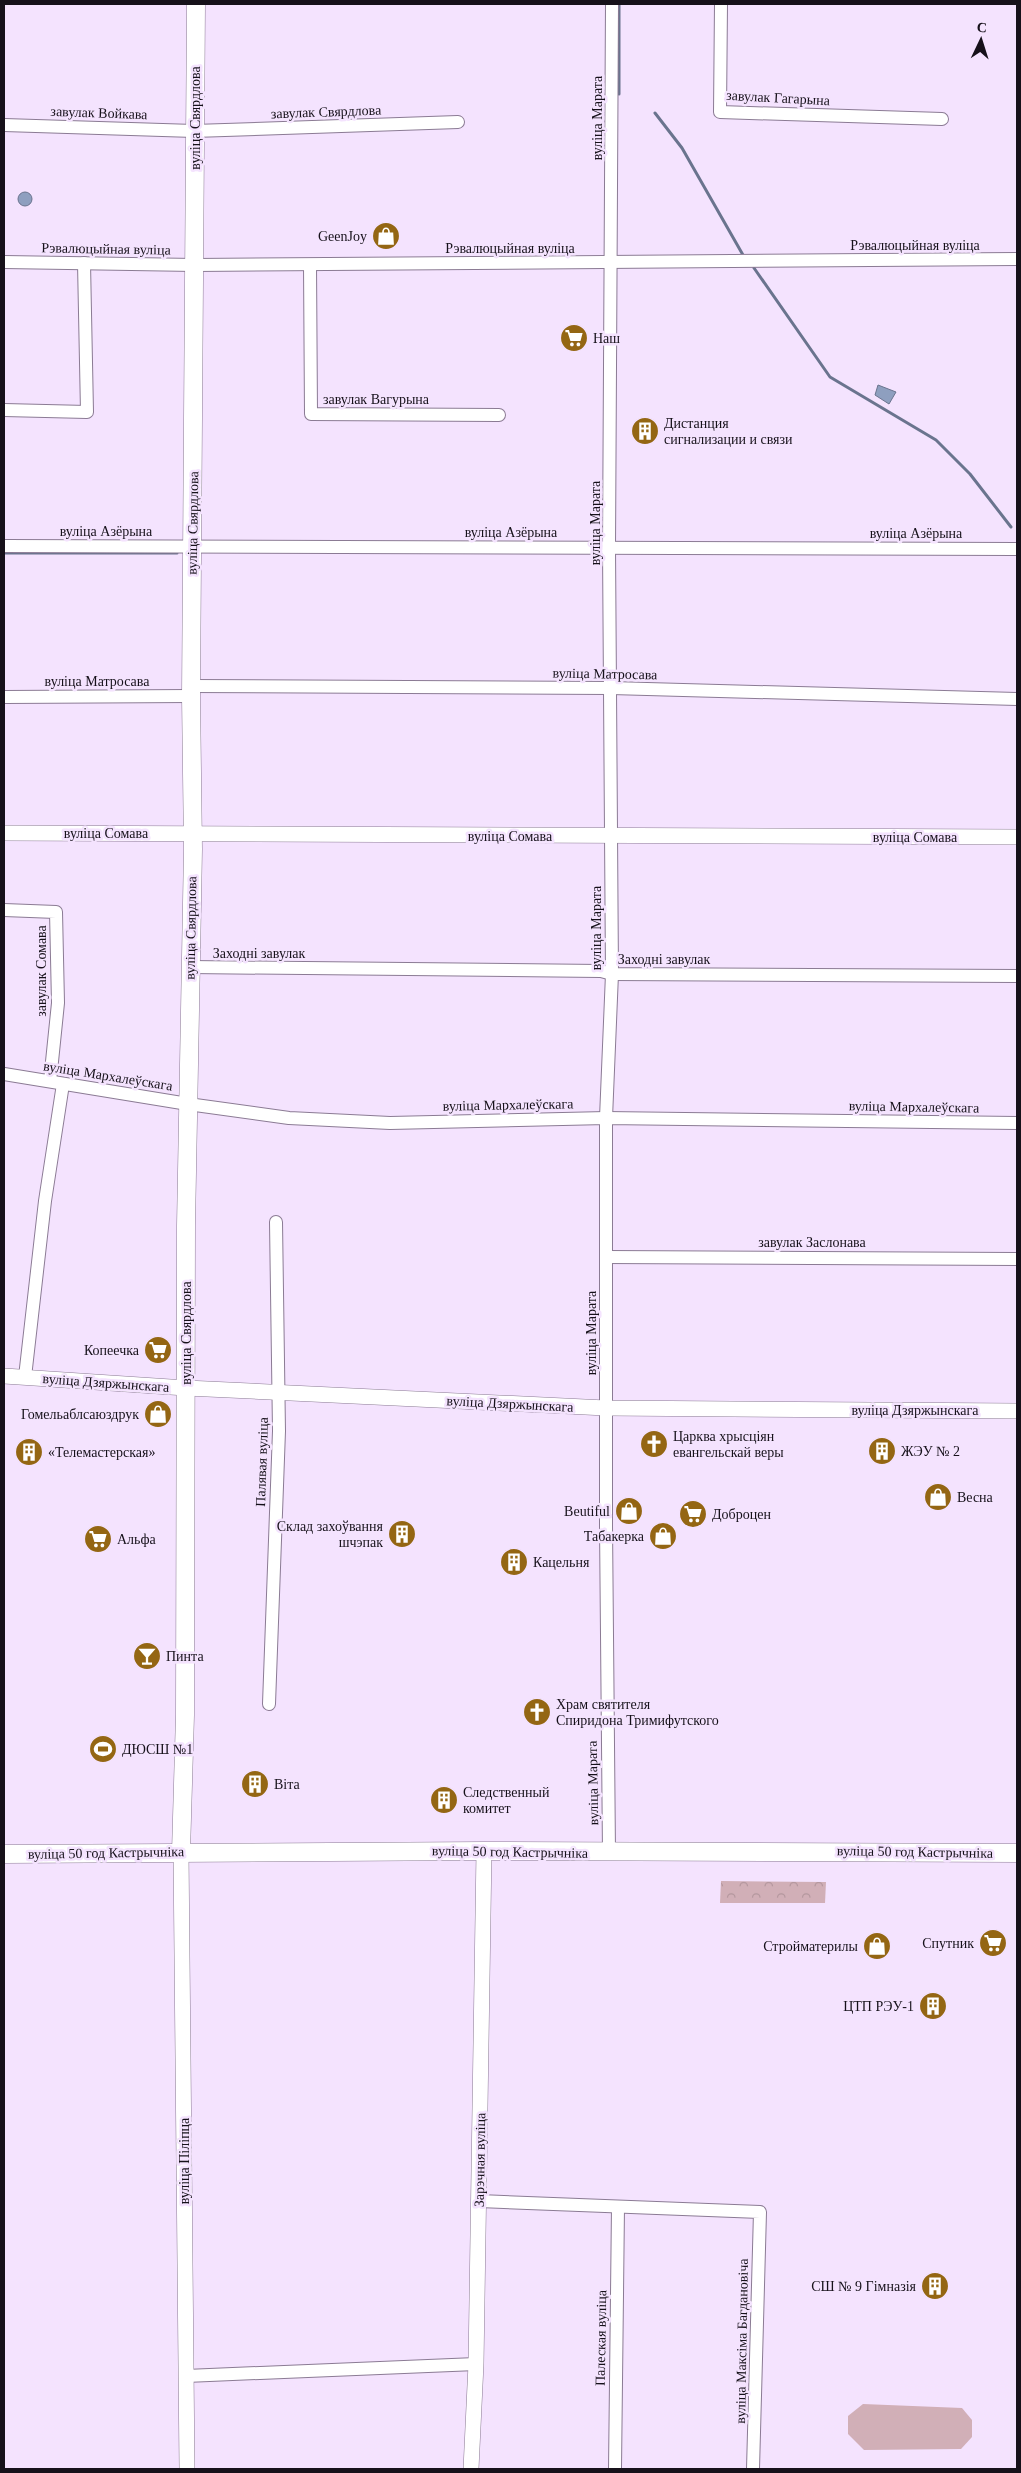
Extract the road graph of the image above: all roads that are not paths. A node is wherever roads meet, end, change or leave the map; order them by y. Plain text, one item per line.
1 (196, 4) edge
2 (612, 4) edge
3 (721, 4) edge
4 (942, 119) dead end
5 (458, 122) dead end
6 (4, 125) edge
7 (194, 131) junction
8 (1017, 259) edge
9 (4, 262) edge
10 (612, 262) junction
11 (84, 263) junction
12 (310, 264) junction
13 (195, 265) junction
14 (4, 410) edge
15 (499, 415) dead end
16 (4, 546) edge
17 (193, 546) junction
18 (610, 548) junction
19 (1017, 549) edge
20 (611, 688) junction
21 (191, 691) junction
22 (4, 696) edge
23 (1017, 699) edge
24 (4, 833) edge
25 (193, 834) junction
26 (612, 836) junction
27 (1017, 837) edge
28 (4, 910) edge
29 (190, 967) junction
30 (612, 974) junction
31 (1017, 976) edge
32 (4, 1074) edge
33 (50, 1081) junction
34 (63, 1084) junction
35 (188, 1104) junction
36 (606, 1118) junction
37 (1017, 1123) edge
38 (276, 1222) dead end
39 (606, 1257) junction
40 (1017, 1259) edge
41 (4, 1376) edge
42 (25, 1377) junction
43 (186, 1388) junction
44 (279, 1393) junction
45 (606, 1408) junction
46 (1017, 1410) edge
47 (268, 1704) dead end
48 (484, 1851) junction
49 (181, 1852) junction
50 (609, 1853) junction
51 (1017, 1853) edge
52 (4, 1854) edge
53 (479, 2201) junction
54 (618, 2207) junction
55 (476, 2364) junction
56 (186, 2376) junction
57 (187, 2469) edge
58 (471, 2469) edge
59 (615, 2469) edge
60 (754, 2469) edge

1 - 7 main road, вуліца Свярдлова
2 - 10 street, вуліца Марата
3 - 4 street, завулак Гагарына
5 - 7 street, завулак Свярдлова
6 - 7 street, завулак Войкава
7 - 13 main road, вуліца Свярдлова
8 - 10 street, Рэвалюцыйная вуліца
9 - 11 street, Рэвалюцыйная вуліца
10 - 12 street, Рэвалюцыйная вуліца
10 - 18 street, вуліца Марата
11 - 13 street, Рэвалюцыйная вуліца
11 - 14 street
12 - 13 street, Рэвалюцыйная вуліца
12 - 15 street, завулак Вагурына
13 - 17 main road, вуліца Свярдлова
16 - 17 street, вуліца Азёрына
17 - 18 street, вуліца Азёрына
17 - 21 main road, вуліца Свярдлова
18 - 19 street, вуліца Азёрына
18 - 20 street, вуліца Марата
20 - 21 street, вуліца Матросава
20 - 23 street, вуліца Матросава
20 - 26 street, вуліца Марата
21 - 22 street, вуліца Матросава
21 - 25 main road, вуліца Свярдлова
24 - 25 street, вуліца Сомава
25 - 26 street, вуліца Сомава
25 - 29 main road, вуліца Свярдлова
26 - 27 street, вуліца Сомава
26 - 30 street, вуліца Марата
28 - 33 street, завулак Сомава
29 - 30 street, Заходні завулак
29 - 35 main road, вуліца Свярдлова
30 - 31 street, Заходні завулак
30 - 36 street, вуліца Марата
32 - 33 street, вуліца Мархалеўскага
33 - 34 street, вуліца Мархалеўскага
34 - 35 street, вуліца Мархалеўскага
34 - 42 street
35 - 36 street, вуліца Мархалеўскага
35 - 43 main road, вуліца Свярдлова
36 - 37 street, вуліца Мархалеўскага
36 - 39 street, вуліца Марата
38 - 44 street, Палявая вуліца
39 - 40 street, завулак Заслонава
39 - 45 street, вуліца Марата
41 - 42 street, вуліца Дзяржынскага
42 - 43 street, вуліца Дзяржынскага
43 - 44 street, вуліца Дзяржынскага
43 - 49 main road, вуліца Свярдлова
44 - 45 street, вуліца Дзяржынскага
44 - 47 street, Палявая вуліца
45 - 46 street, вуліца Дзяржынскага
45 - 50 street, вуліца Марата
48 - 49 main road, вуліца 50 год Кастрычніка
48 - 50 main road, вуліца 50 год Кастрычніка
48 - 53 street, Зарэчная вуліца
49 - 52 main road, вуліца 50 год Кастрычніка
49 - 56 street, вуліца Піліпца
50 - 51 main road, вуліца 50 год Кастрычніка
53 - 54 street
53 - 55 street, Зарэчная вуліца
54 - 59 street, Палеская вуліца
54 - 60 street, вуліца Максіма Багдановіча
55 - 56 street
55 - 58 street, Зарэчная вуліца
56 - 57 street, вуліца Піліпца

